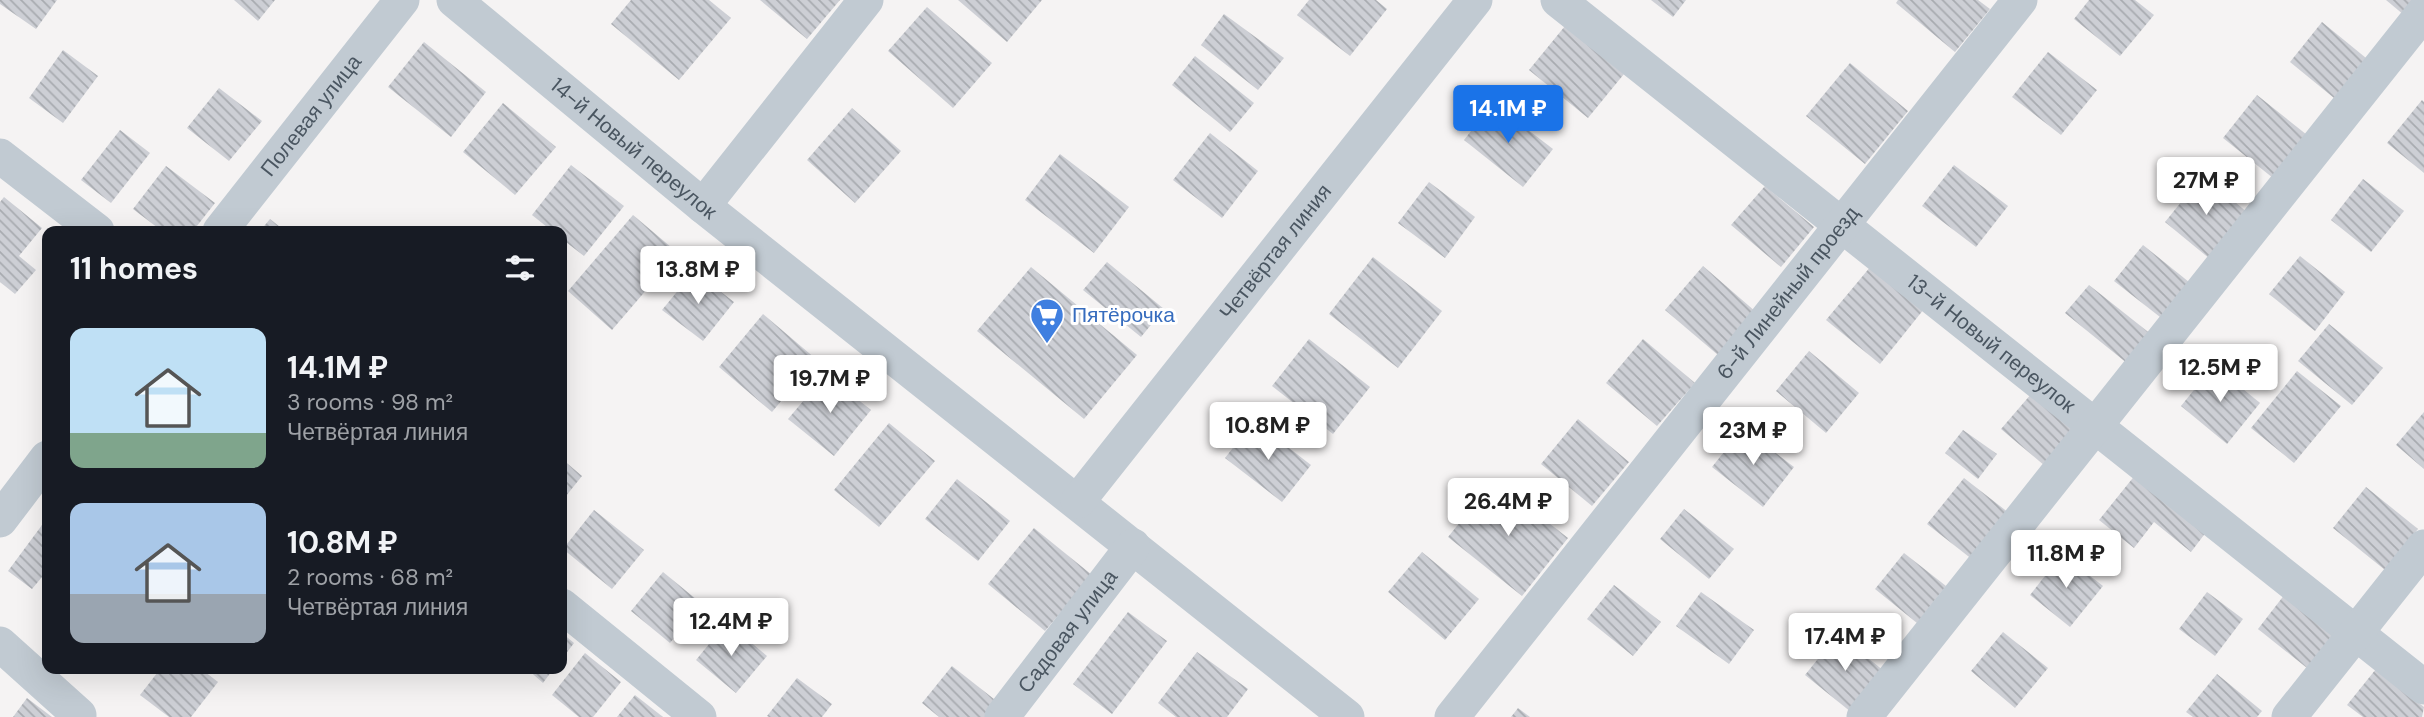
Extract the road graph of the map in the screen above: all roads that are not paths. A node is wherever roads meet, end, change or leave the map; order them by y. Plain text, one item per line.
1 (402, 0) edge
2 (454, 0) edge
3 (866, 0) edge
4 (1475, 0) edge
5 (1558, 0) edge
6 (2020, 0) edge
7 (2424, 12) edge
8 (0, 156) edge
9 (703, 206) junction
10 (1842, 225) junction
11 (91, 226) edge
12 (224, 226) edge
13 (2095, 426) junction
14 (42, 465) edge
15 (1078, 501) junction
16 (0, 520) edge
17 (1133, 546) junction
18 (2424, 547) edge
19 (567, 610) edge
20 (2356, 633) junction
21 (0, 643) edge
22 (2424, 687) edge
23 (78, 717) edge
24 (699, 717) edge
25 (1002, 717) edge
26 (1347, 717) edge
27 (1452, 717) edge
28 (1864, 717) edge
29 (2289, 717) edge

1 - 12 street, Полевая улица
2 - 9 street, 14-й Новый переулок
3 - 9 street
4 - 15 street, Четвёртая линия
5 - 10 street, 13-й Новый переулок
6 - 10 street, 6-й Линейный проезд
7 - 13 street
8 - 11 street
9 - 15 street, 14-й Новый переулок
10 - 13 street, 13-й Новый переулок
10 - 27 street, 6-й Линейный проезд
13 - 20 street, 13-й Новый переулок
13 - 28 street
14 - 16 street
15 - 17 street, 14-й Новый переулок
17 - 25 street, Садовая улица
17 - 26 street, 14-й Новый переулок
18 - 20 street
19 - 24 street
20 - 22 street, 13-й Новый переулок
20 - 29 street
21 - 23 street

